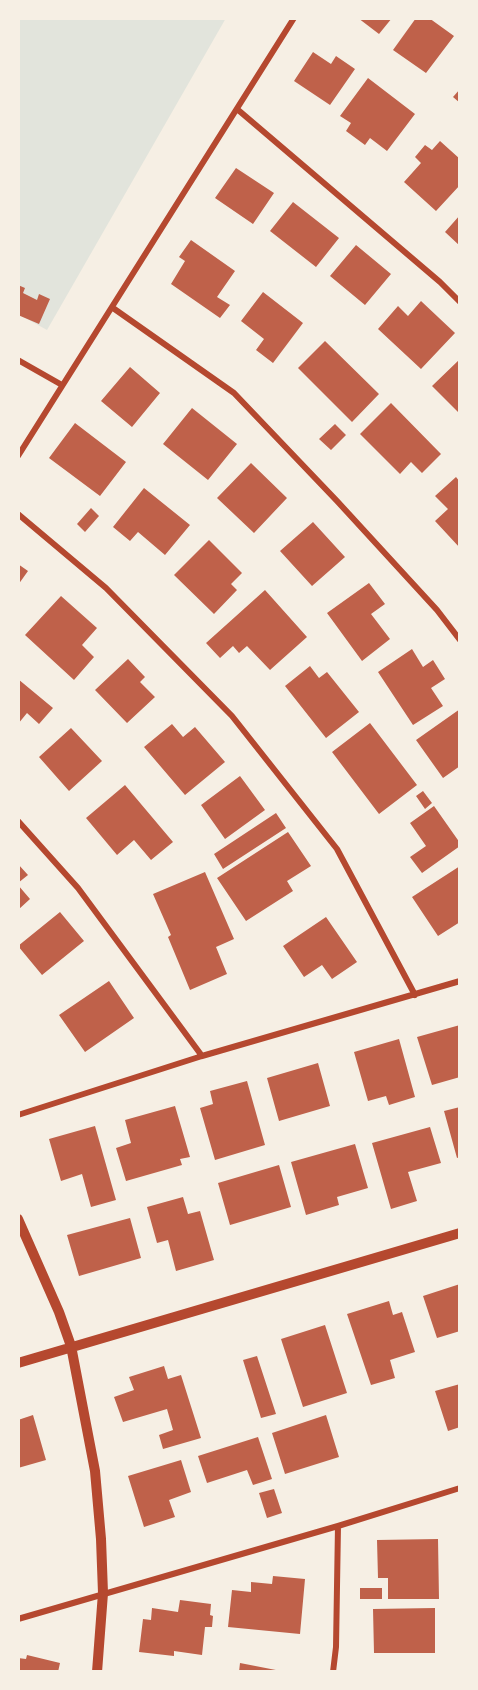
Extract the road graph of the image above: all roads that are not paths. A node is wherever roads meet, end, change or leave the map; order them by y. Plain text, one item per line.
1 (294, 18) edge
2 (237, 109) junction
3 (460, 302) edge
4 (112, 308) junction
5 (18, 360) edge
6 (62, 385) junction
7 (18, 456) edge
8 (18, 514) edge
9 (460, 640) edge
10 (18, 822) edge
11 (460, 981) edge
12 (415, 995) junction
13 (202, 1056) junction
14 (18, 1115) edge
15 (18, 1219) edge
16 (460, 1233) edge
17 (71, 1346) junction
18 (18, 1363) edge
19 (460, 1488) edge
20 (338, 1526) junction
21 (103, 1593) junction
22 (18, 1619) edge
23 (97, 1672) edge
24 (333, 1672) edge

1 - 2 street
2 - 3 street
2 - 4 street
4 - 6 street
4 - 9 street
5 - 6 street
6 - 7 street
8 - 12 street
10 - 13 street
11 - 12 street
12 - 13 street
13 - 14 street
15 - 17 street
16 - 17 street
17 - 18 street
17 - 21 street
19 - 20 street
20 - 21 street
20 - 24 street
21 - 22 street
21 - 23 street

